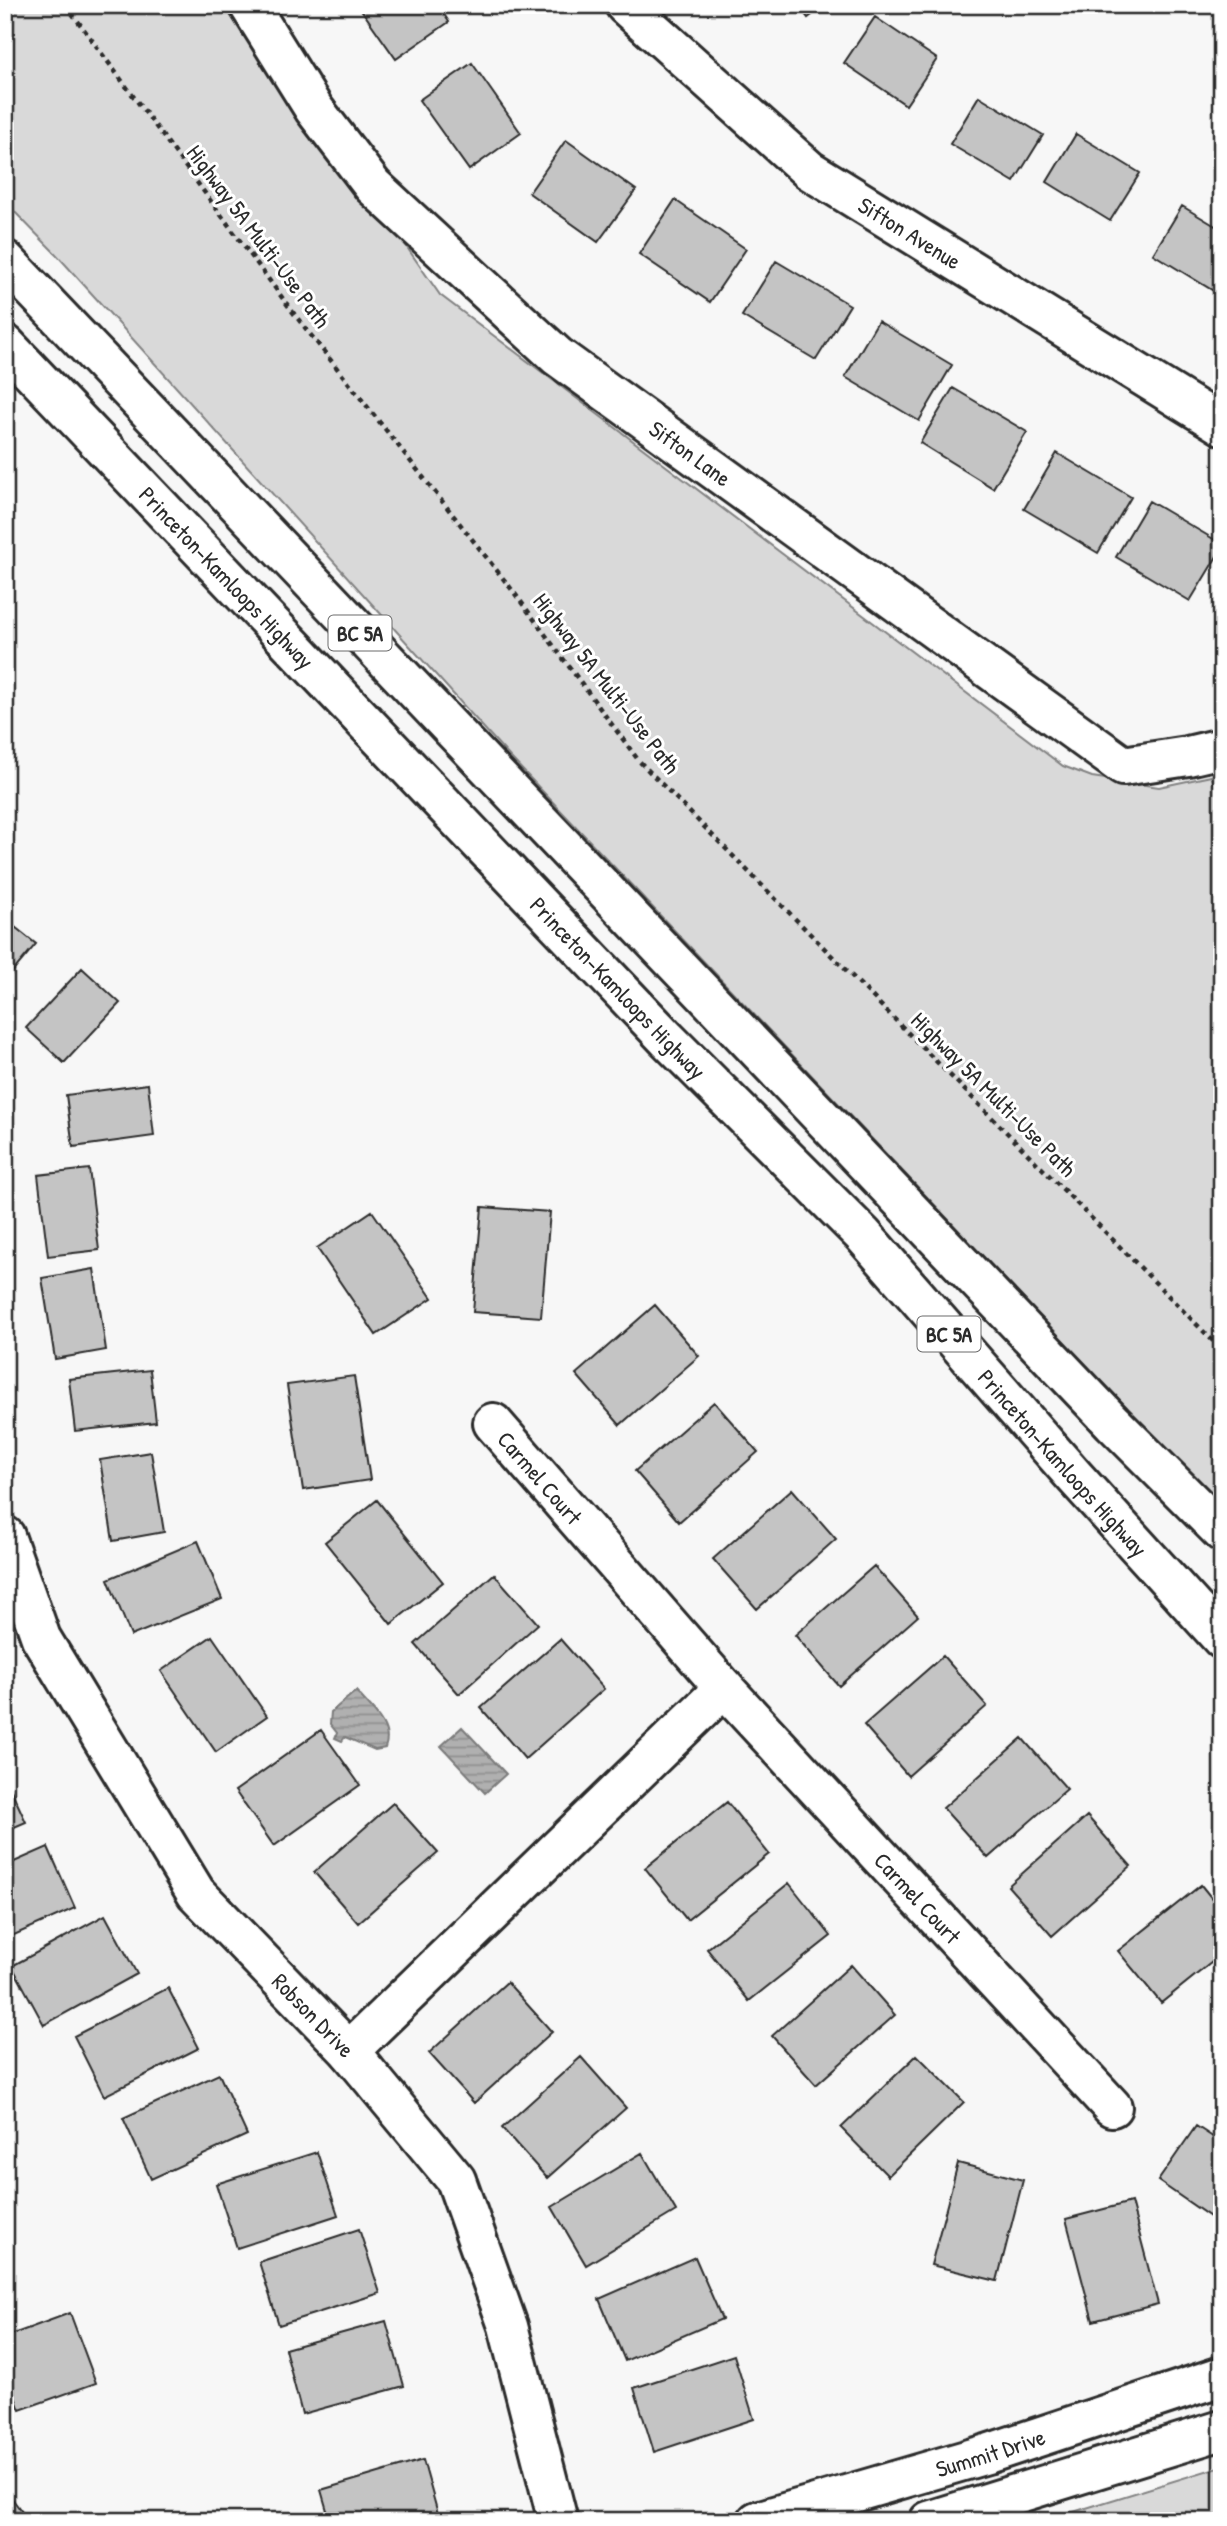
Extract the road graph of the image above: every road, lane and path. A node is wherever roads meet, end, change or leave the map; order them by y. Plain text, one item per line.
1 (66, 5) edge
2 (249, 5) edge
3 (625, 5) edge
4 (5, 260) edge
5 (5, 344) edge
6 (1222, 425) edge
7 (1222, 748) edge
8 (1222, 1350) edge
9 (494, 1423) dead end
10 (1222, 1532) edge
11 (5, 1536) edge
12 (1222, 1639) edge
13 (724, 1688) junction
14 (349, 2051) junction
15 (1112, 2107) dead end
16 (1222, 2376) edge
17 (1222, 2430) edge
18 (558, 2521) edge
19 (757, 2521) edge
20 (929, 2521) edge

1 - 8 path, Highway 5A Multi-Use Path
2 - 7 street, Sifton Lane
3 - 6 street, Sifton Avenue
4 - 10 street, BC 5A
5 - 12 street, Princeton-Kamloops Highway / BC 5A
9 - 13 street, Carmel Court
11 - 14 street, Robson Drive
13 - 14 street
13 - 15 street, Carmel Court
14 - 18 street, Robson Drive
16 - 19 street, Summit Drive
17 - 20 street

